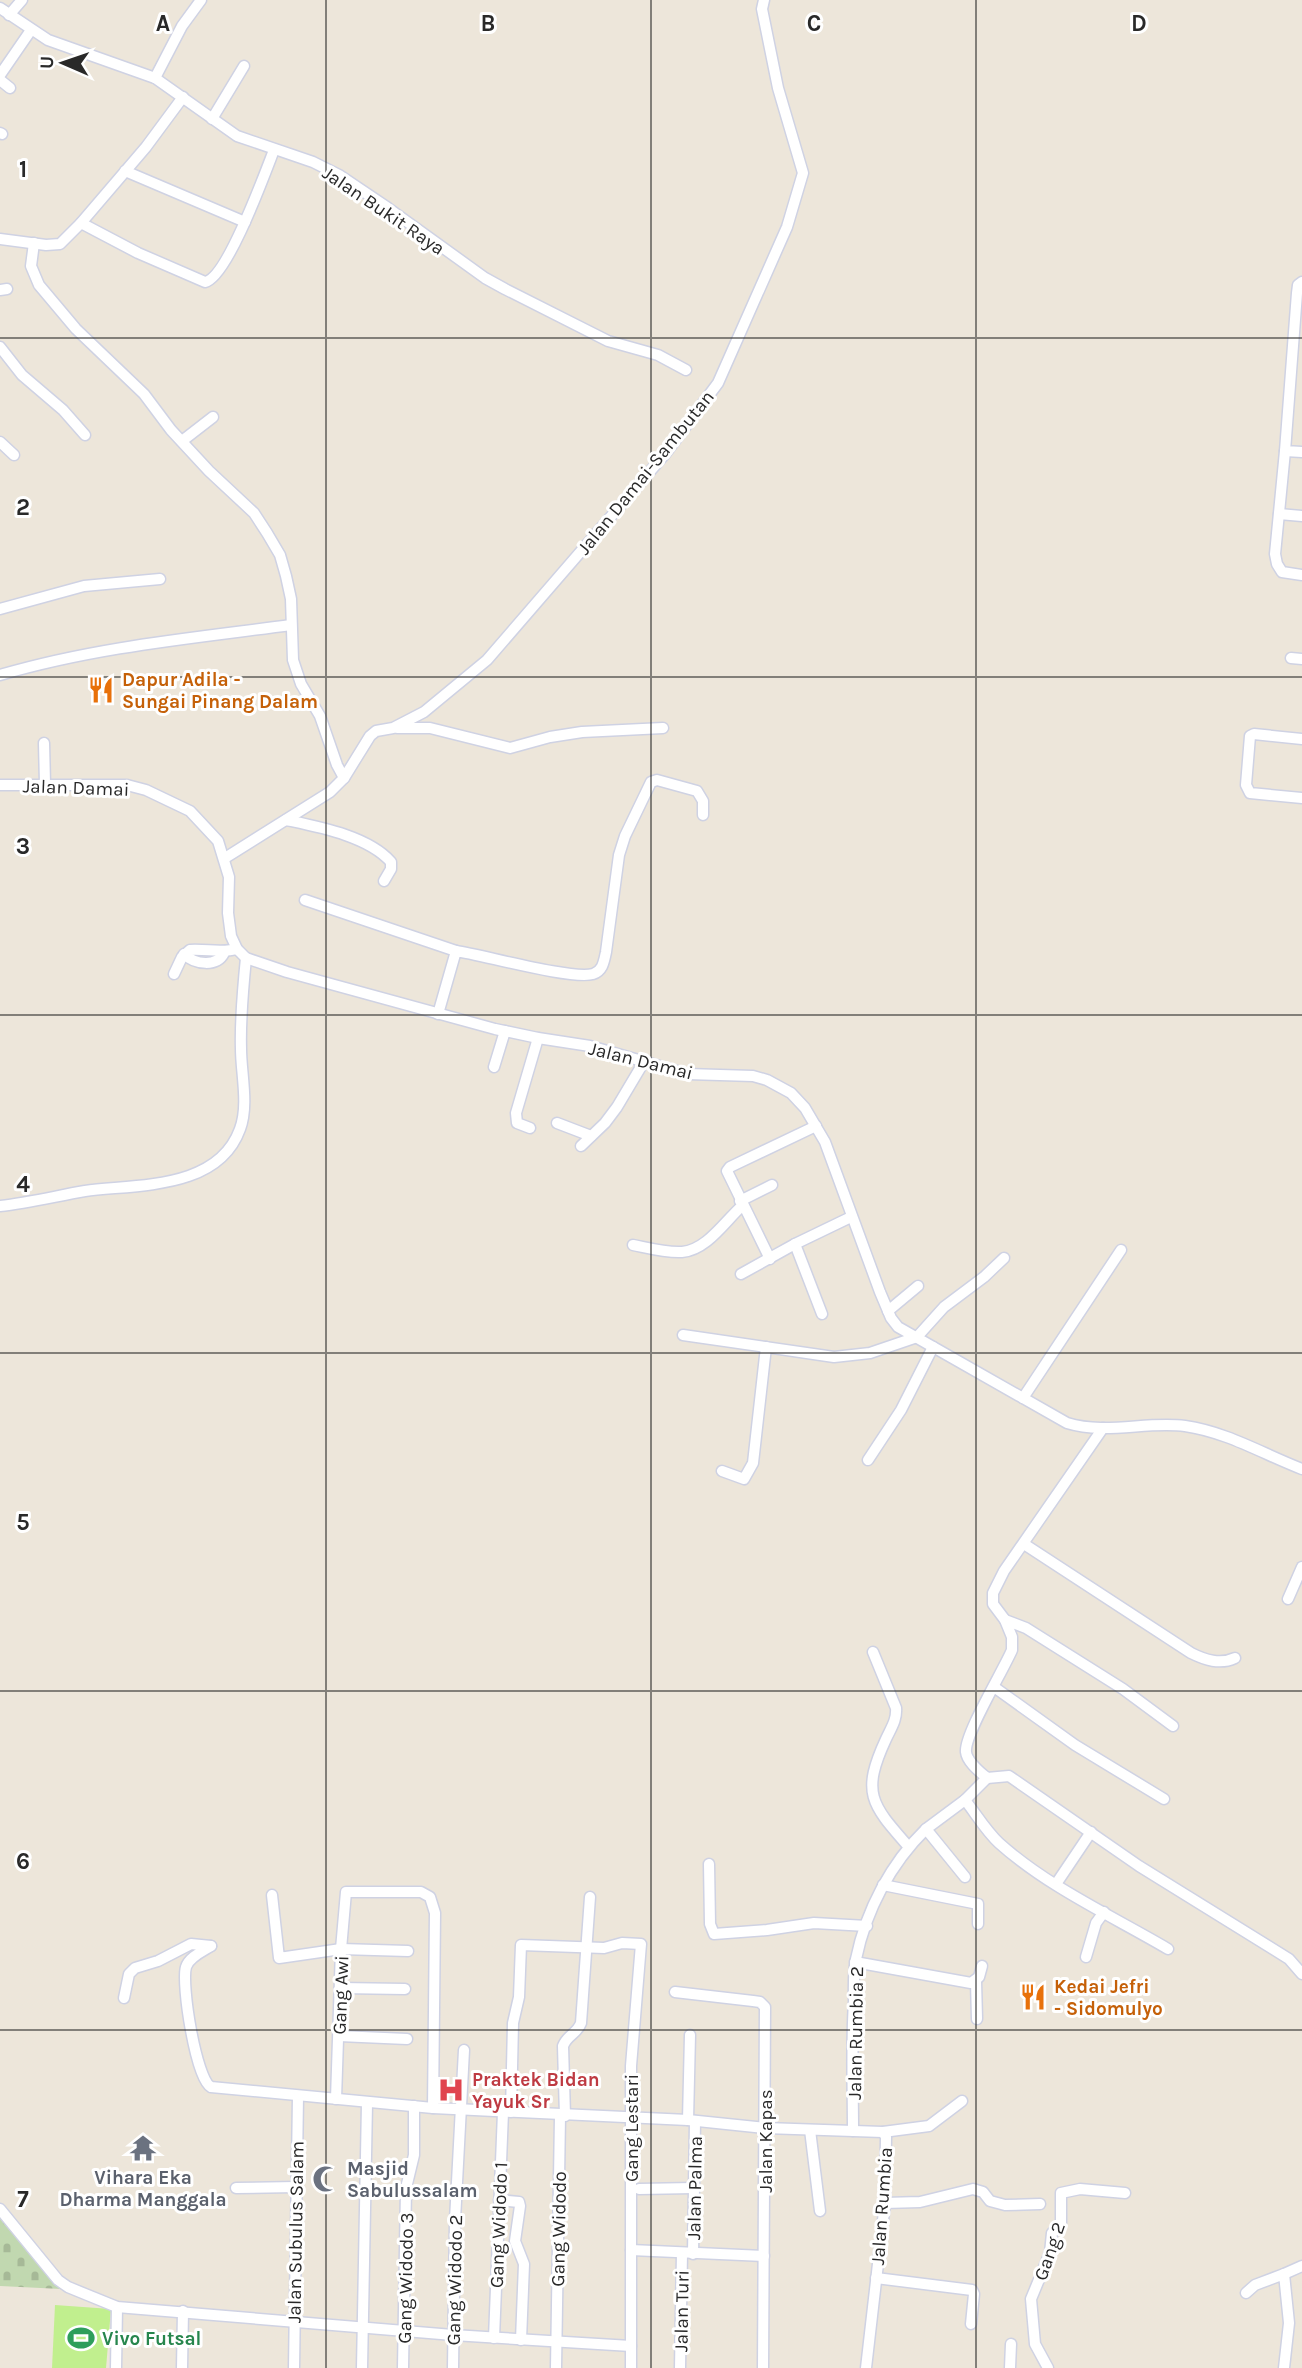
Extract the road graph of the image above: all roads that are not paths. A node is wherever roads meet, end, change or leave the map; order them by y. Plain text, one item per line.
1 (22, 0) edge
2 (201, 0) edge
3 (764, 0) edge
4 (4, 12) edge
5 (32, 30) junction
6 (244, 66) dead end
7 (0, 78) edge
8 (155, 78) junction
9 (10, 88) dead end
10 (183, 97) junction
11 (212, 119) junction
12 (274, 150) junction
13 (125, 171) junction
14 (245, 222) junction
15 (81, 223) junction
16 (0, 239) edge
17 (34, 243) junction
18 (1302, 282) edge
19 (0, 346) edge
20 (686, 370) dead end
21 (213, 417) dead end
22 (85, 435) dead end
23 (182, 441) junction
24 (0, 442) edge
25 (1285, 451) junction
26 (1302, 452) edge
27 (14, 455) dead end
28 (1279, 514) junction
29 (1302, 516) edge
30 (1302, 575) edge
31 (160, 579) dead end
32 (0, 609) edge
33 (291, 625) junction
34 (0, 675) edge
35 (393, 728) junction
36 (663, 728) dead end
37 (1302, 739) edge
38 (44, 743) dead end
39 (344, 778) junction
40 (45, 784) junction
41 (0, 785) edge
42 (1302, 798) edge
43 (703, 815) dead end
44 (286, 820) junction
45 (225, 858) junction
46 (384, 881) dead end
47 (305, 900) dead end
48 (237, 949) junction
49 (456, 951) junction
50 (246, 958) junction
51 (174, 975) dead end
52 (438, 1014) junction
53 (505, 1031) junction
54 (538, 1038) junction
55 (645, 1060) junction
56 (494, 1067) dead end
57 (557, 1123) dead end
58 (816, 1126) junction
59 (530, 1128) dead end
60 (591, 1136) junction
61 (581, 1146) dead end
62 (772, 1185) dead end
63 (741, 1204) junction
64 (0, 1206) edge
65 (850, 1217) junction
66 (795, 1244) junction
67 (633, 1245) dead end
68 (1121, 1250) dead end
69 (1004, 1258) dead end
70 (770, 1259) junction
71 (741, 1274) dead end
72 (918, 1286) dead end
73 (888, 1311) junction
74 (822, 1314) dead end
75 (683, 1335) dead end
76 (917, 1337) junction
77 (766, 1347) junction
78 (933, 1347) junction
79 (1023, 1398) junction
80 (1103, 1428) junction
81 (868, 1460) dead end
82 (1302, 1469) edge
83 (722, 1471) dead end
84 (1024, 1544) junction
85 (1302, 1567) edge
86 (1288, 1599) dead end
87 (1005, 1620) junction
88 (873, 1652) dead end
89 (1235, 1658) dead end
90 (994, 1687) junction
91 (1173, 1726) dead end
92 (987, 1778) junction
93 (1164, 1800) dead end
94 (965, 1801) junction
95 (926, 1829) junction
96 (1091, 1832) junction
97 (908, 1846) junction
98 (709, 1864) dead end
99 (965, 1877) dead end
100 (1056, 1884) junction
101 (883, 1885) junction
102 (272, 1895) dead end
103 (590, 1897) dead end
104 (1104, 1912) junction
105 (978, 1924) dead end
106 (867, 1926) junction
107 (588, 1945) junction
108 (1168, 1948) dead end
109 (341, 1949) junction
110 (408, 1951) dead end
111 (1086, 1957) dead end
112 (855, 1962) junction
113 (982, 1966) dead end
114 (1302, 1973) edge
115 (976, 1981) junction
116 (341, 1988) junction
117 (405, 1989) dead end
118 (675, 1992) dead end
119 (124, 1998) dead end
120 (977, 2019) dead end
121 (690, 2035) dead end
122 (339, 2036) junction
123 (407, 2039) dead end
124 (464, 2050) dead end
125 (298, 2096) junction
126 (336, 2099) junction
127 (962, 2101) dead end
128 (367, 2103) junction
129 (414, 2106) junction
130 (433, 2108) junction
131 (461, 2109) junction
132 (507, 2112) junction
133 (562, 2116) junction
134 (630, 2119) junction
135 (692, 2121) junction
136 (765, 2128) junction
137 (810, 2130) junction
138 (853, 2131) junction
139 (883, 2132) junction
140 (296, 2187) junction
141 (236, 2188) dead end
142 (639, 2189) dead end
143 (693, 2189) junction
144 (1125, 2193) dead end
145 (499, 2200) junction
146 (885, 2203) junction
147 (1040, 2204) dead end
148 (0, 2209) edge
149 (820, 2211) dead end
150 (631, 2250) junction
151 (688, 2254) junction
152 (764, 2256) junction
153 (1302, 2266) edge
154 (1284, 2274) junction
155 (876, 2278) junction
156 (1246, 2293) dead end
157 (117, 2307) junction
158 (183, 2311) junction
159 (293, 2321) junction
160 (971, 2324) dead end
161 (363, 2328) junction
162 (405, 2331) junction
163 (453, 2335) junction
164 (494, 2338) junction
165 (522, 2340) junction
166 (556, 2342) junction
167 (1011, 2344) dead end
168 (631, 2346) junction
169 (116, 2368) edge
170 (182, 2368) edge
171 (293, 2368) edge
172 (362, 2368) edge
173 (403, 2368) edge
174 (453, 2368) edge
175 (556, 2368) edge
176 (631, 2368) edge
177 (680, 2368) edge
178 (762, 2368) edge
179 (866, 2368) edge
180 (1010, 2368) edge
181 (1048, 2368) edge
182 (1284, 2368) edge

1 - 4 street
2 - 8 street
3 - 35 street, Jalan Damai-Sambutan
4 - 5 street, Jalan Bukit Raya
5 - 7 street
5 - 8 street, Jalan Bukit Raya
6 - 11 street
7 - 9 street
8 - 10 street, Jalan Bukit Raya
10 - 11 street, Jalan Bukit Raya
10 - 13 street
11 - 12 street, Jalan Bukit Raya
12 - 14 street
12 - 20 street, Jalan Bukit Raya
13 - 14 street
13 - 15 street
14 - 15 street
15 - 17 street
16 - 17 street
17 - 23 street
18 - 25 street
19 - 22 street
21 - 23 street
23 - 33 street
24 - 27 street
25 - 26 street
25 - 28 street
28 - 29 street
28 - 30 street
31 - 32 street
33 - 34 street
33 - 39 street
35 - 36 street
35 - 39 street, Jalan Damai-Sambutan
37 - 42 street
38 - 40 street
39 - 44 street, Jalan Damai-Sambutan
40 - 41 street, Jalan Damai
40 - 45 street, Jalan Damai
43 - 49 street
44 - 45 street, Jalan Damai-Sambutan
44 - 46 street
45 - 48 street, Jalan Damai
47 - 49 street
48 - 50 street, Jalan Damai
48 - 51 street
49 - 52 street
50 - 52 street, Jalan Damai
50 - 64 street
52 - 53 street, Jalan Damai
53 - 54 street, Jalan Damai
53 - 56 street
54 - 55 street, Jalan Damai
54 - 59 street
55 - 58 street, Jalan Damai
55 - 60 street
57 - 60 street
58 - 63 street
58 - 65 street, Jalan Damai
60 - 61 street
62 - 63 street
63 - 67 street
63 - 70 street
65 - 66 street
65 - 73 street, Jalan Damai
66 - 70 street
66 - 74 street
68 - 79 street
69 - 76 street
70 - 71 street
72 - 73 street
73 - 76 street, Jalan Damai
75 - 77 street
76 - 77 street
76 - 78 street, Jalan Damai
77 - 83 street
78 - 79 street, Jalan Damai
78 - 81 street
79 - 80 street, Jalan Damai
80 - 82 street, Jalan Damai
80 - 84 street
84 - 87 street
84 - 89 street
85 - 86 street
87 - 90 street
87 - 91 street
88 - 97 street
90 - 92 street
90 - 93 street
92 - 94 street, Jalan Rumbia 2
92 - 96 street
94 - 95 street, Jalan Rumbia 2
94 - 100 street
95 - 97 street, Jalan Rumbia 2
95 - 99 street
96 - 100 street
96 - 114 street
97 - 101 street, Jalan Rumbia 2
98 - 106 street
100 - 104 street
101 - 105 street
101 - 106 street, Jalan Rumbia 2
102 - 109 street
103 - 107 street, Gang Widodo
104 - 108 street
104 - 111 street
106 - 112 street, Jalan Rumbia 2
107 - 132 street, Gang Widodo 1
107 - 133 street, Gang Widodo
107 - 134 street, Gang Lestari
109 - 110 street
109 - 116 street, Gang Awi
109 - 130 street, Gang Awi
112 - 115 street
112 - 138 street, Jalan Rumbia 2
113 - 115 street
115 - 120 street
116 - 117 street
116 - 122 street, Gang Awi
118 - 136 street, Jalan Kapas
119 - 125 street
121 - 135 street, Jalan Palma
122 - 123 street
122 - 126 street, Gang Awi
124 - 131 street, Gang Widodo 2
125 - 126 street
125 - 140 street, Jalan Subulus Salam
126 - 128 street
127 - 139 street, Jalan Rumbia
128 - 129 street
128 - 161 street
129 - 130 street
129 - 162 street, Gang Widodo 3
130 - 131 street
131 - 132 street
131 - 163 street, Gang Widodo 2
132 - 133 street
132 - 145 street, Gang Widodo 1
133 - 134 street
133 - 166 street, Gang Widodo
134 - 135 street
134 - 150 street, Gang Lestari
135 - 136 street
135 - 143 street, Jalan Palma
136 - 137 street
136 - 152 street, Jalan Kapas
137 - 138 street
137 - 149 street
138 - 139 street
139 - 146 street, Jalan Rumbia
140 - 141 street
140 - 159 street, Jalan Subulus Salam
142 - 143 street
143 - 151 street, Jalan Palma
144 - 181 street, Gang 2
145 - 164 street, Gang Widodo 1
145 - 165 street
146 - 147 street
146 - 155 street, Jalan Rumbia
148 - 157 street
150 - 151 street
150 - 168 street, Gang Lestari
151 - 152 street
151 - 177 street, Jalan Turi
152 - 178 street, Jalan Kapas
153 - 154 street
154 - 156 street
154 - 182 street
155 - 160 street
155 - 179 street, Jalan Rumbia
157 - 158 street
157 - 169 street
158 - 159 street
158 - 170 street
159 - 161 street
159 - 171 street, Jalan Subulus Salam
161 - 162 street
161 - 172 street
162 - 163 street
162 - 173 street, Gang Widodo 3
163 - 164 street
163 - 174 street, Gang Widodo 2
164 - 165 street
165 - 166 street
166 - 168 street
166 - 175 street
167 - 180 street
168 - 176 street, Gang Lestari

